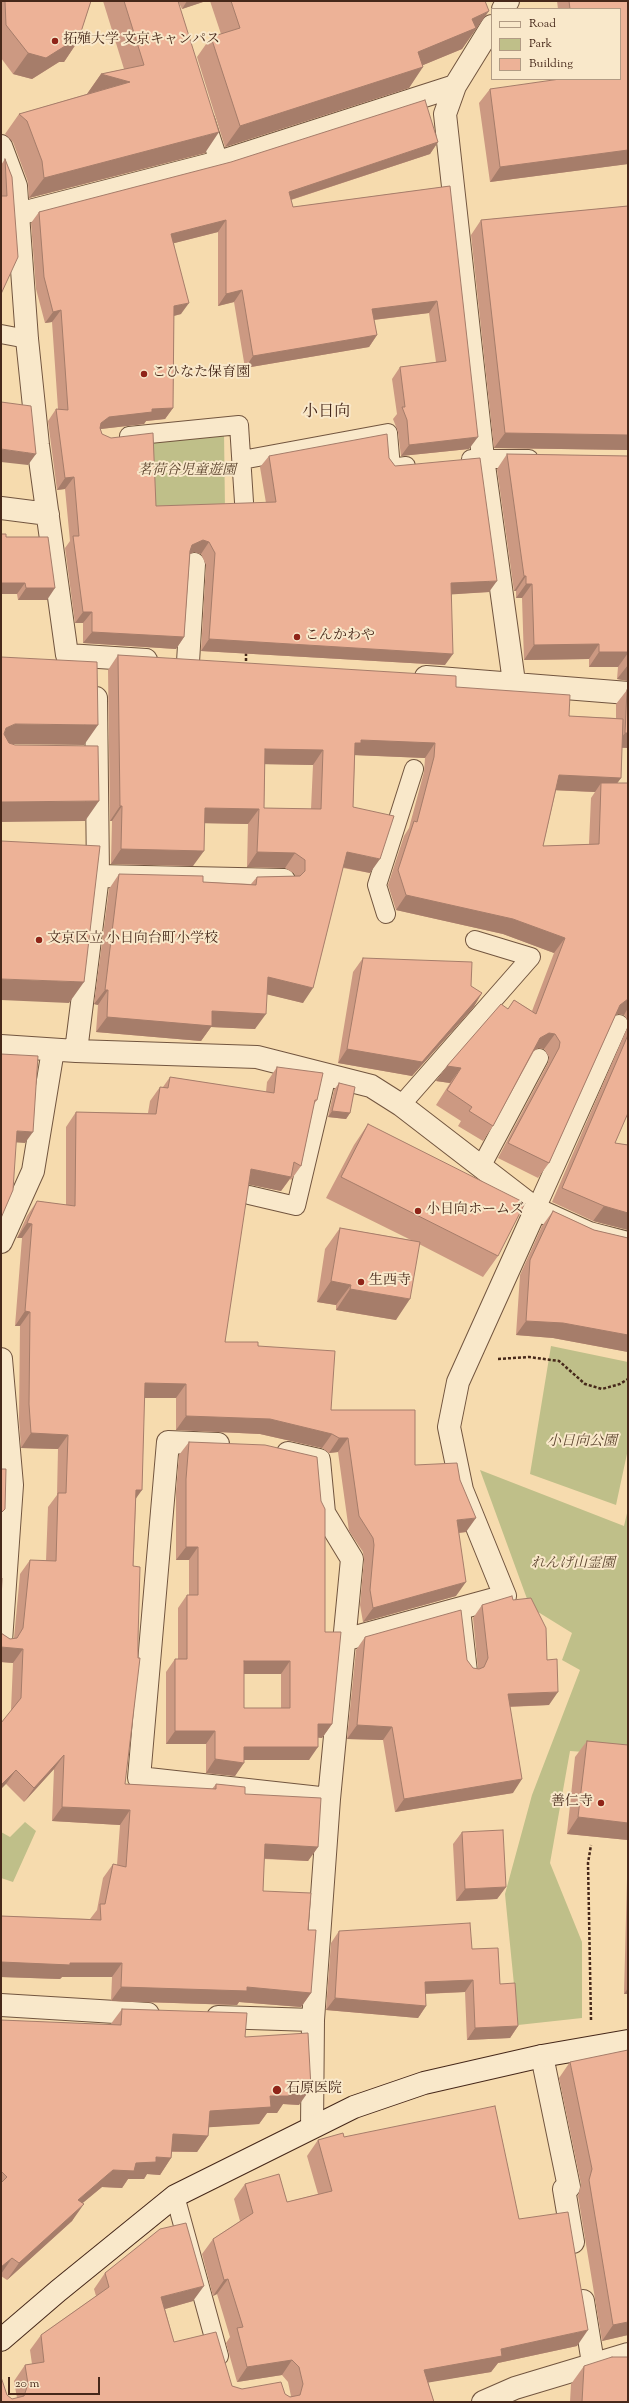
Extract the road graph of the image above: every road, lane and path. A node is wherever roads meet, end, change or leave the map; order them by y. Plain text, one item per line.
1 (491, 28) edge
2 (455, 86) junction
3 (200, 104) edge
4 (1, 146) edge
5 (219, 162) junction
6 (18, 214) junction
7 (1, 334) edge
8 (27, 339) junction
9 (109, 438) edge
10 (483, 458) junction
11 (544, 459) edge
12 (242, 460) junction
13 (453, 461) edge
14 (422, 465) edge
15 (244, 502) edge
16 (1, 508) edge
17 (48, 514) junction
18 (194, 564) dead end
19 (95, 657) junction
20 (246, 658) dead end
21 (188, 662) junction
22 (403, 675) edge
23 (514, 682) junction
24 (628, 692) edge
25 (414, 769) dead end
26 (98, 876) junction
27 (284, 880) edge
28 (386, 914) dead end
29 (476, 940) dead end
30 (620, 1024) edge
31 (1, 1046) edge
32 (53, 1050) junction
33 (76, 1051) junction
34 (539, 1058) edge
35 (327, 1075) junction
36 (401, 1105) junction
37 (481, 1167) junction
38 (249, 1195) edge
39 (536, 1209) junction
40 (1, 1242) edge
41 (628, 1243) edge
42 (470, 1351) junction
43 (1, 1360) edge
44 (628, 1378) edge
45 (235, 1445) edge
46 (265, 1448) edge
47 (4, 1570) edge
48 (461, 1610) junction
49 (344, 1640) junction
50 (1, 1641) edge
51 (468, 1672) edge
52 (329, 1799) junction
53 (591, 1845) dead end
54 (1, 2006) edge
55 (172, 2015) edge
56 (195, 2016) edge
57 (313, 2020) junction
58 (591, 2025) dead end
59 (628, 2041) edge
60 (542, 2056) junction
61 (312, 2127) junction
62 (175, 2196) junction
63 (1, 2340) edge
64 (628, 2354) edge
65 (593, 2363) junction
66 (223, 2371) edge
67 (484, 2402) edge

1 - 2 street
2 - 5 street
2 - 10 street
3 - 5 lane
4 - 6 street
5 - 6 street
6 - 8 street
7 - 8 lane
8 - 17 street
9 - 12 lane
10 - 11 lane
10 - 13 lane
10 - 23 street
12 - 14 lane
12 - 15 lane
16 - 17 street
17 - 19 street
18 - 21 street
19 - 21 street
19 - 26 street
20 - 21 street
22 - 23 street
23 - 24 street
25 - 28 lane
26 - 27 street
26 - 33 street
29 - 36 lane
30 - 39 lane
31 - 32 street
32 - 33 street
32 - 40 street
33 - 35 street
34 - 37 lane
35 - 36 street
35 - 38 lane
36 - 37 street
37 - 39 street
39 - 41 street
39 - 42 street
42 - 44 path
42 - 48 street
43 - 47 street
45 - 52 street
46 - 49 street
47 - 50 street
48 - 49 street
48 - 51 lane
49 - 52 street
52 - 57 street
53 - 58 path
54 - 55 street
56 - 57 street
57 - 61 street
59 - 60 street
60 - 61 street
60 - 65 street
61 - 62 street
62 - 63 street
62 - 66 lane
64 - 65 street
65 - 67 street

